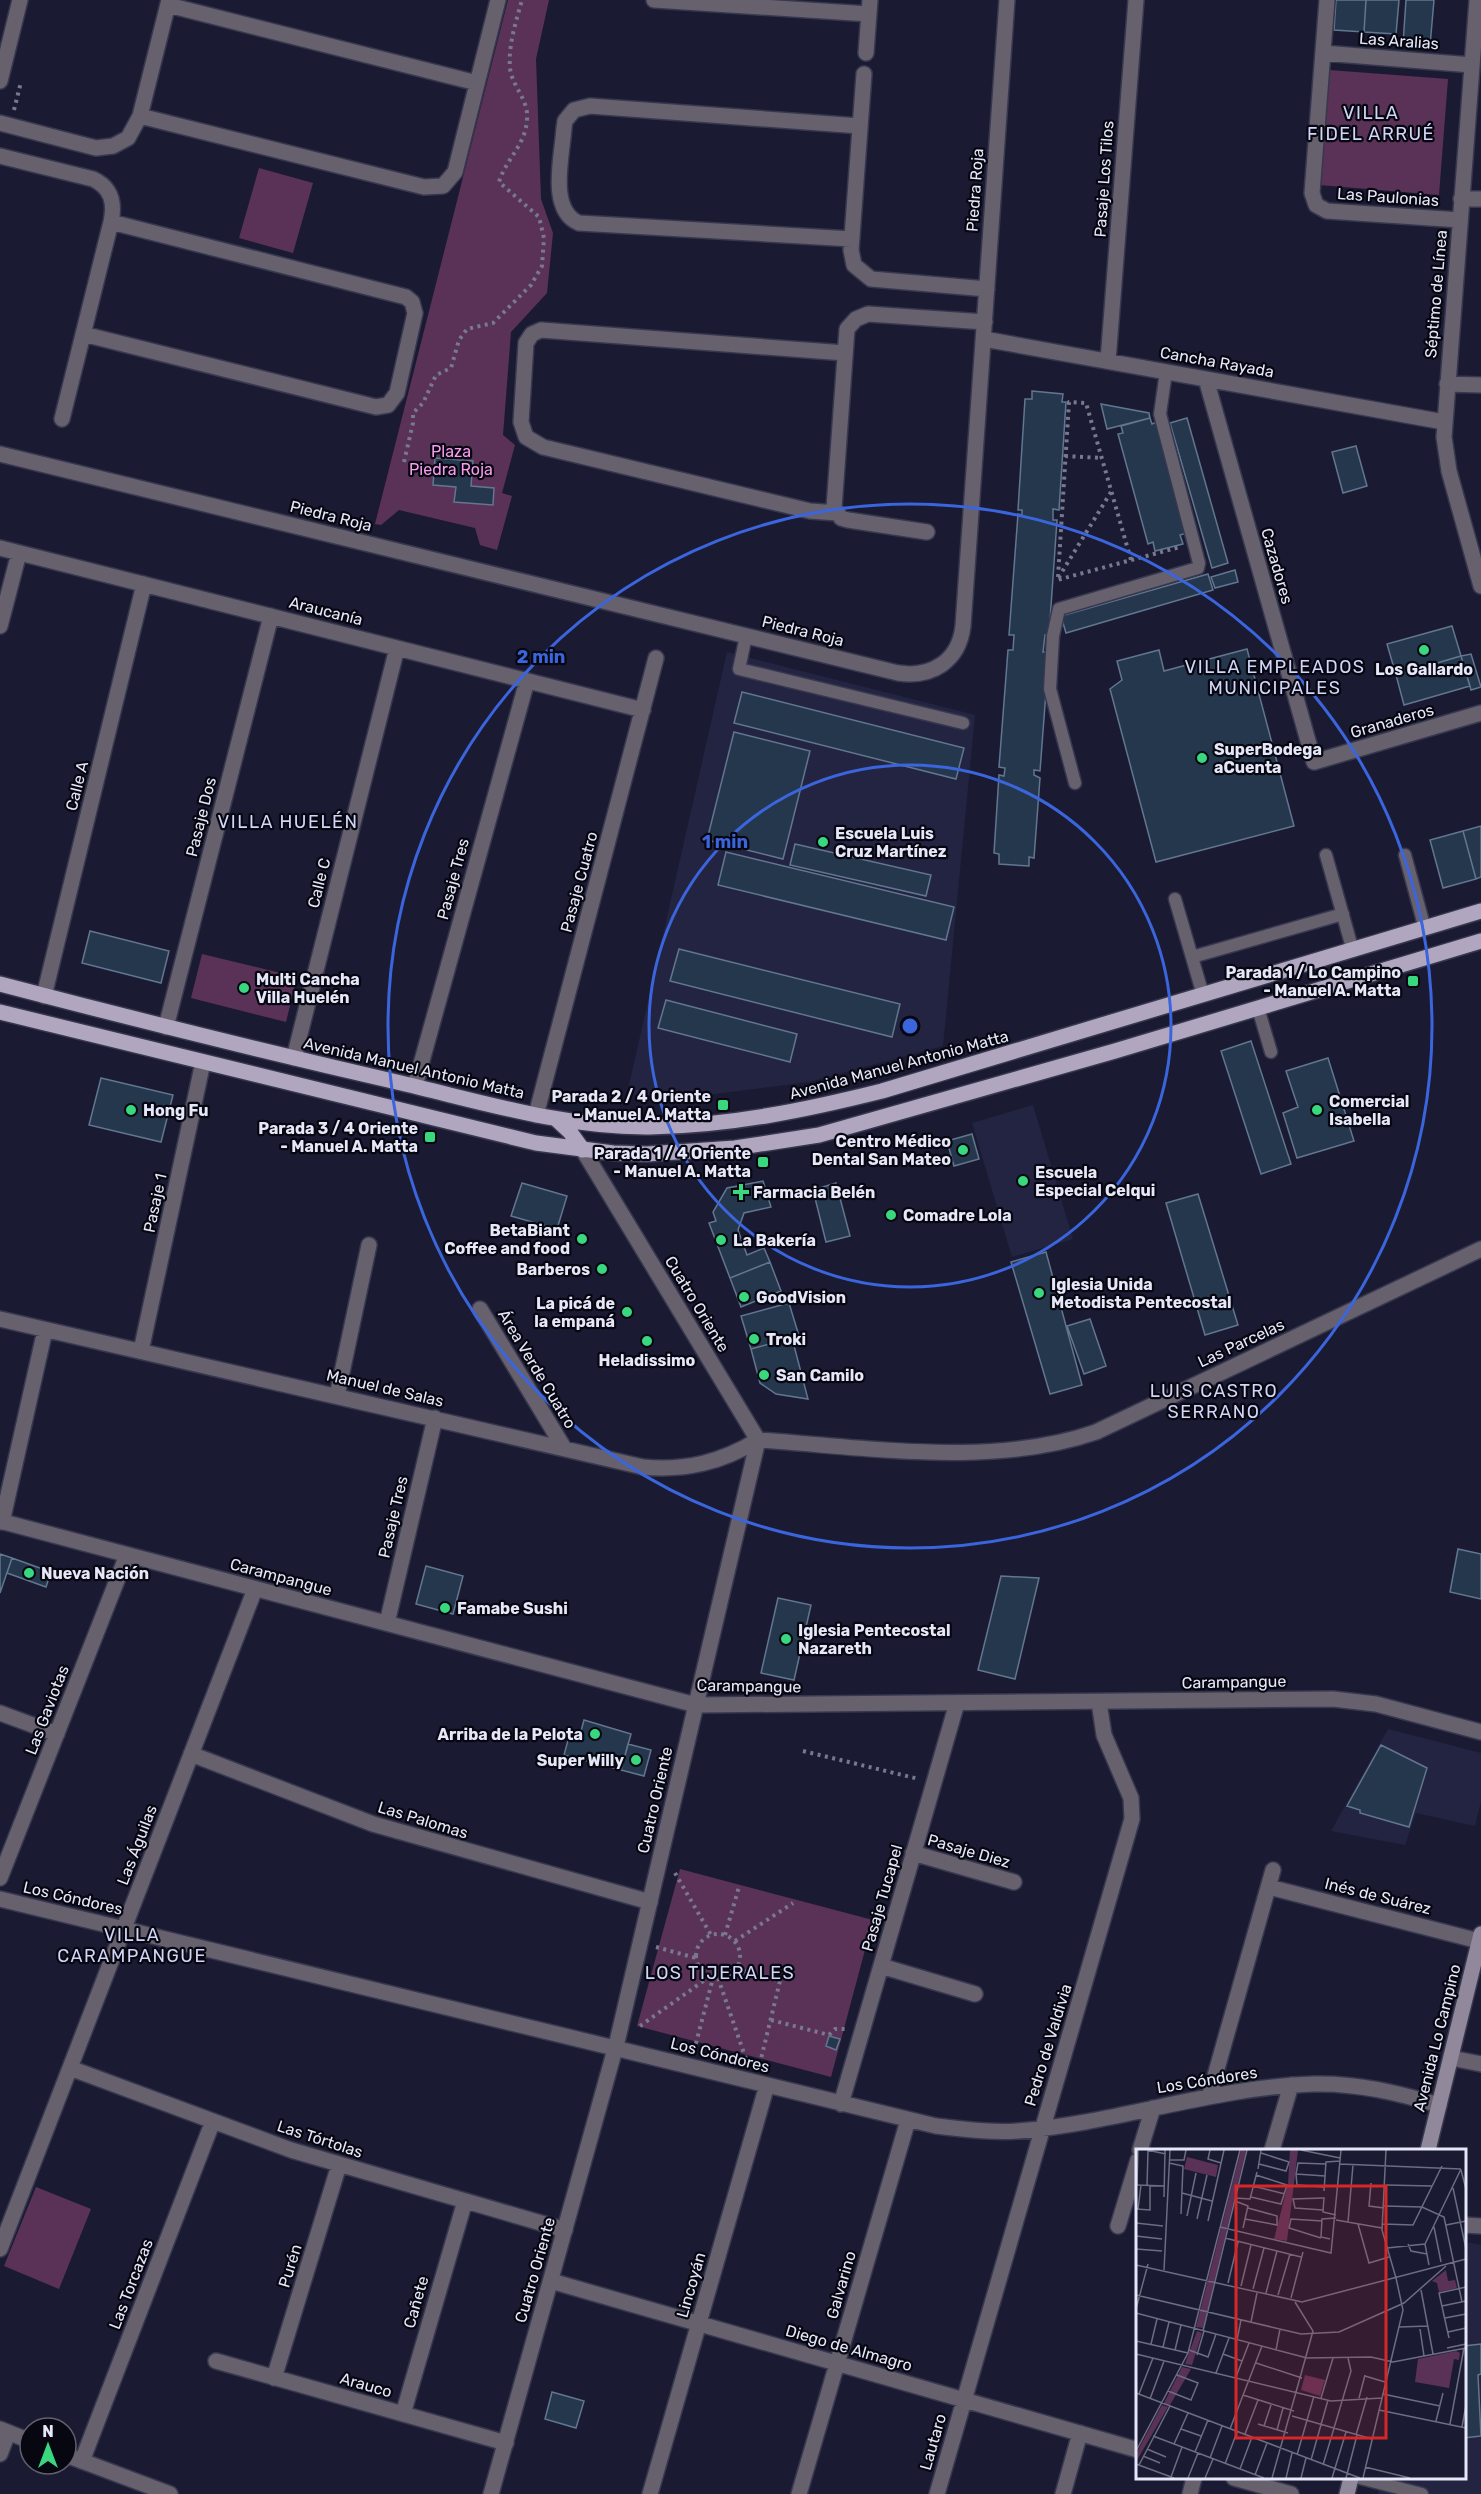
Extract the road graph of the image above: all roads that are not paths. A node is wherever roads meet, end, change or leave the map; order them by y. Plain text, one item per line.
1 (20, 0) edge
2 (498, 0) edge
3 (654, 0) edge
4 (1007, 0) edge
5 (1136, 0) edge
6 (1327, 0) edge
7 (1477, 0) edge
8 (168, 2) edge
9 (869, 7) edge
10 (866, 53) dead end
11 (1323, 53) junction
12 (1472, 65) junction
13 (864, 74) dead end
14 (0, 81) edge
15 (477, 83) junction
16 (140, 116) junction
17 (5, 124) edge
18 (860, 126) junction
19 (0, 156) edge
20 (1461, 199) junction
21 (1481, 200) edge
22 (1460, 220) junction
23 (111, 222) junction
24 (852, 239) junction
25 (987, 289) junction
26 (985, 322) junction
27 (83, 334) junction
28 (984, 339) junction
29 (844, 353) junction
30 (1108, 361) junction
31 (1166, 372) junction
32 (1206, 379) junction
33 (1447, 384) junction
34 (1481, 385) edge
35 (62, 419) dead end
36 (1444, 422) junction
37 (0, 454) edge
38 (837, 513) junction
39 (927, 532) dead end
40 (0, 548) edge
41 (19, 553) junction
42 (144, 584) junction
43 (1481, 586) edge
44 (271, 616) junction
45 (0, 626) edge
46 (746, 636) junction
47 (398, 648) junction
48 (656, 658) dead end
49 (526, 681) junction
50 (643, 710) junction
51 (1481, 713) edge
52 (963, 723) dead end
53 (1314, 762) joint
54 (1075, 783) dead end
55 (1326, 855) dead end
56 (1405, 855) dead end
57 (1175, 899) dead end
58 (1481, 911) edge
59 (1343, 914) junction
60 (1425, 929) junction
61 (1481, 941) edge
62 (1353, 951) junction
63 (1192, 957) junction
64 (0, 984) edge
65 (1203, 995) junction
66 (44, 996) junction
67 (1258, 1008) junction
68 (0, 1012) edge
69 (166, 1027) junction
70 (1271, 1052) dead end
71 (294, 1058) junction
72 (203, 1062) junction
73 (415, 1086) junction
74 (536, 1115) junction
75 (556, 1119) junction
76 (583, 1150) junction
77 (369, 1245) dead end
78 (1481, 1249) edge
79 (480, 1309) dead end
80 (0, 1319) edge
81 (45, 1330) junction
82 (141, 1351) junction
83 (337, 1396) junction
84 (435, 1418) junction
85 (758, 1440) junction
86 (564, 1448) junction
87 (1, 1522) edge
88 (127, 1555) junction
89 (255, 1589) junction
90 (387, 1623) junction
91 (1099, 1702) junction
92 (957, 1703) junction
93 (696, 1705) junction
94 (0, 1713) edge
95 (1481, 1732) edge
96 (57, 1734) junction
97 (191, 1754) junction
98 (914, 1853) junction
99 (1273, 1870) dead end
100 (0, 1878) edge
101 (1014, 1882) dead end
102 (1269, 1887) junction
103 (0, 1899) edge
104 (650, 1902) junction
105 (124, 1928) junction
106 (1480, 1937) edge
107 (881, 1966) junction
108 (975, 1994) dead end
109 (617, 2045) junction
110 (1451, 2058) junction
111 (1481, 2064) edge
112 (70, 2068) junction
113 (761, 2084) junction
114 (1291, 2085) junction
115 (1209, 2097) junction
116 (842, 2104) junction
117 (1439, 2105) junction
118 (1153, 2108) junction
119 (908, 2120) junction
120 (213, 2121) junction
121 (1042, 2128) junction
122 (1141, 2149) edge
123 (1273, 2149) edge
124 (1428, 2149) edge
125 (1136, 2163) edge
126 (339, 2165) junction
127 (465, 2201) junction
128 (1466, 2225) edge
129 (1118, 2226) dead end
130 (1481, 2226) edge
131 (565, 2229) junction
132 (0, 2248) edge
133 (551, 2281) junction
134 (699, 2324) junction
135 (216, 2361) dead end
136 (837, 2363) junction
137 (274, 2378) junction
138 (964, 2400) junction
139 (403, 2414) junction
140 (4, 2431) edge
141 (1080, 2433) junction
142 (506, 2444) junction
143 (1136, 2450) edge
144 (0, 2454) edge
145 (78, 2460) edge
146 (82, 2461) junction
147 (1194, 2479) edge
148 (1238, 2479) edge
149 (1351, 2479) edge
150 (1364, 2479) edge
151 (162, 2493) edge
152 (491, 2494) edge
153 (650, 2494) edge
154 (799, 2494) edge
155 (937, 2494) edge
156 (1063, 2494) edge
157 (1190, 2494) edge
158 (1291, 2494) edge
159 (1347, 2494) edge
160 (1422, 2494) edge

1 - 14 street
2 - 15 street
3 - 9 street
4 - 25 street, Piedra Roja
5 - 30 street, Pasaje Los Tilos
6 - 11 street
7 - 12 street, Séptimo de Línea
8 - 15 street
8 - 16 street
9 - 10 street
11 - 12 street, Las Aralias
11 - 22 street, Las Paulonias
12 - 20 street, Séptimo de Línea
13 - 18 street
15 - 16 street
16 - 17 street
18 - 24 street
18 - 24 street
19 - 23 street
20 - 21 street, Las Paulonias
20 - 22 street, Séptimo de Línea
22 - 33 street, Séptimo de Línea
23 - 27 street
23 - 27 street
24 - 25 street
25 - 26 street, Piedra Roja
26 - 28 street, Piedra Roja
26 - 29 street
27 - 35 street
28 - 30 street, Cancha Rayada
28 - 46 street, Piedra Roja
29 - 38 street
29 - 38 street
30 - 31 street, Cancha Rayada
31 - 32 street, Cancha Rayada
31 - 54 lane
32 - 36 street, Cancha Rayada
32 - 53 street, Cazadores
33 - 34 street
33 - 36 street, Séptimo de Línea
36 - 43 street, Séptimo de Línea
37 - 46 street, Piedra Roja
38 - 39 street
40 - 41 street, Araucanía
41 - 42 street, Araucanía
41 - 45 street
42 - 44 street, Araucanía
42 - 66 street, Calle A
44 - 47 street, Araucanía
44 - 69 street, Pasaje Dos
46 - 52 lane
47 - 49 street, Araucanía
47 - 71 street, Calle C
48 - 50 street, Pasaje Cuatro
49 - 50 street, Araucanía
49 - 73 street, Pasaje Tres
50 - 74 street, Pasaje Cuatro
51 - 53 street, Granaderos
55 - 59 lane
56 - 60 lane
57 - 63 lane
58 - 60 main road, Avenida Manuel Antonio Matta
59 - 62 lane
59 - 63 lane
60 - 62 main road, Avenida Manuel Antonio Matta
61 - 67 main road
62 - 65 main road, Avenida Manuel Antonio Matta
63 - 65 lane
64 - 66 main road, Avenida Manuel Antonio Matta
65 - 75 main road, Avenida Manuel Antonio Matta
66 - 69 main road, Avenida Manuel Antonio Matta
67 - 70 lane
67 - 76 main road
68 - 72 main road
69 - 71 main road, Avenida Manuel Antonio Matta
71 - 73 main road, Avenida Manuel Antonio Matta
72 - 76 main road
72 - 82 street, Pasaje 1
73 - 74 main road, Avenida Manuel Antonio Matta
74 - 75 main road, Avenida Manuel Antonio Matta
75 - 76 main road
76 - 85 street, Cuatro Oriente
77 - 83 street
78 - 85 street, Las Parcelas
79 - 86 street, Área Verde Cuatro
80 - 81 street, Manuel de Salas
81 - 82 street, Manuel de Salas
81 - 87 street
82 - 83 street, Manuel de Salas
83 - 84 street, Manuel de Salas
84 - 86 street, Manuel de Salas
84 - 90 street, Pasaje Tres
85 - 86 street, Manuel de Salas
85 - 93 street, Cuatro Oriente
87 - 88 street, Carampangue
88 - 89 street, Carampangue
88 - 96 street, Las Gaviotas
89 - 90 street, Carampangue
89 - 97 street, Las Águilas
90 - 93 street, Carampangue
91 - 92 street, Carampangue
91 - 95 street, Carampangue
91 - 121 street, Pedro de Valdivia
92 - 93 street, Carampangue
92 - 98 street, Pasaje Tucapel
93 - 104 street, Cuatro Oriente
94 - 96 street
96 - 100 street, Las Gaviotas
97 - 104 street, Las Palomas
97 - 105 street, Las Águilas
98 - 101 street, Pasaje Diez
98 - 107 street, Pasaje Tucapel
99 - 102 street
102 - 106 street, Inés de Suárez
102 - 115 street
103 - 105 street, Los Cóndores
104 - 109 street, Cuatro Oriente
105 - 109 street, Los Cóndores
105 - 112 street, Las Águilas
106 - 110 main road, Avenida Lo Campino
107 - 108 street
107 - 116 street, Pasaje Tucapel
109 - 113 street, Los Cóndores
109 - 131 street, Cuatro Oriente
110 - 111 street
110 - 117 main road, Avenida Lo Campino
112 - 120 street, Las Tórtolas
112 - 132 street, Las Águilas
113 - 116 street, Los Cóndores
113 - 134 street, Lincoyán
114 - 115 street, Los Cóndores
114 - 117 street, Los Cóndores
114 - 123 street
115 - 118 street, Los Cóndores
116 - 119 street, Los Cóndores
117 - 124 main road, Avenida Lo Campino
118 - 121 street, Los Cóndores
118 - 122 street
119 - 121 street, Los Cóndores
119 - 136 street, Galvarino
120 - 126 street, Las Tórtolas
120 - 146 street, Las Torcazas
121 - 138 street, Pedro de Valdivia
125 - 129 street
126 - 127 street, Las Tórtolas
126 - 137 street, Purén
127 - 131 street, Las Tórtolas
127 - 139 street, Cañete
128 - 130 street
131 - 133 street, Cuatro Oriente
133 - 134 street, Diego de Almagro
133 - 142 street, Cuatro Oriente
134 - 136 street, Diego de Almagro
134 - 153 street, Lincoyán
135 - 137 street, Arauco
136 - 138 street, Diego de Almagro
136 - 154 street, Galvarino
137 - 139 street, Arauco
138 - 141 street, Diego de Almagro
138 - 155 street, Lautaro
139 - 142 street, Arauco
140 - 144 street
141 - 143 street, Diego de Almagro
141 - 156 street
142 - 152 street, Cuatro Oriente
145 - 146 street
146 - 151 street
147 - 157 street
148 - 158 street
149 - 159 main road
150 - 160 lane

